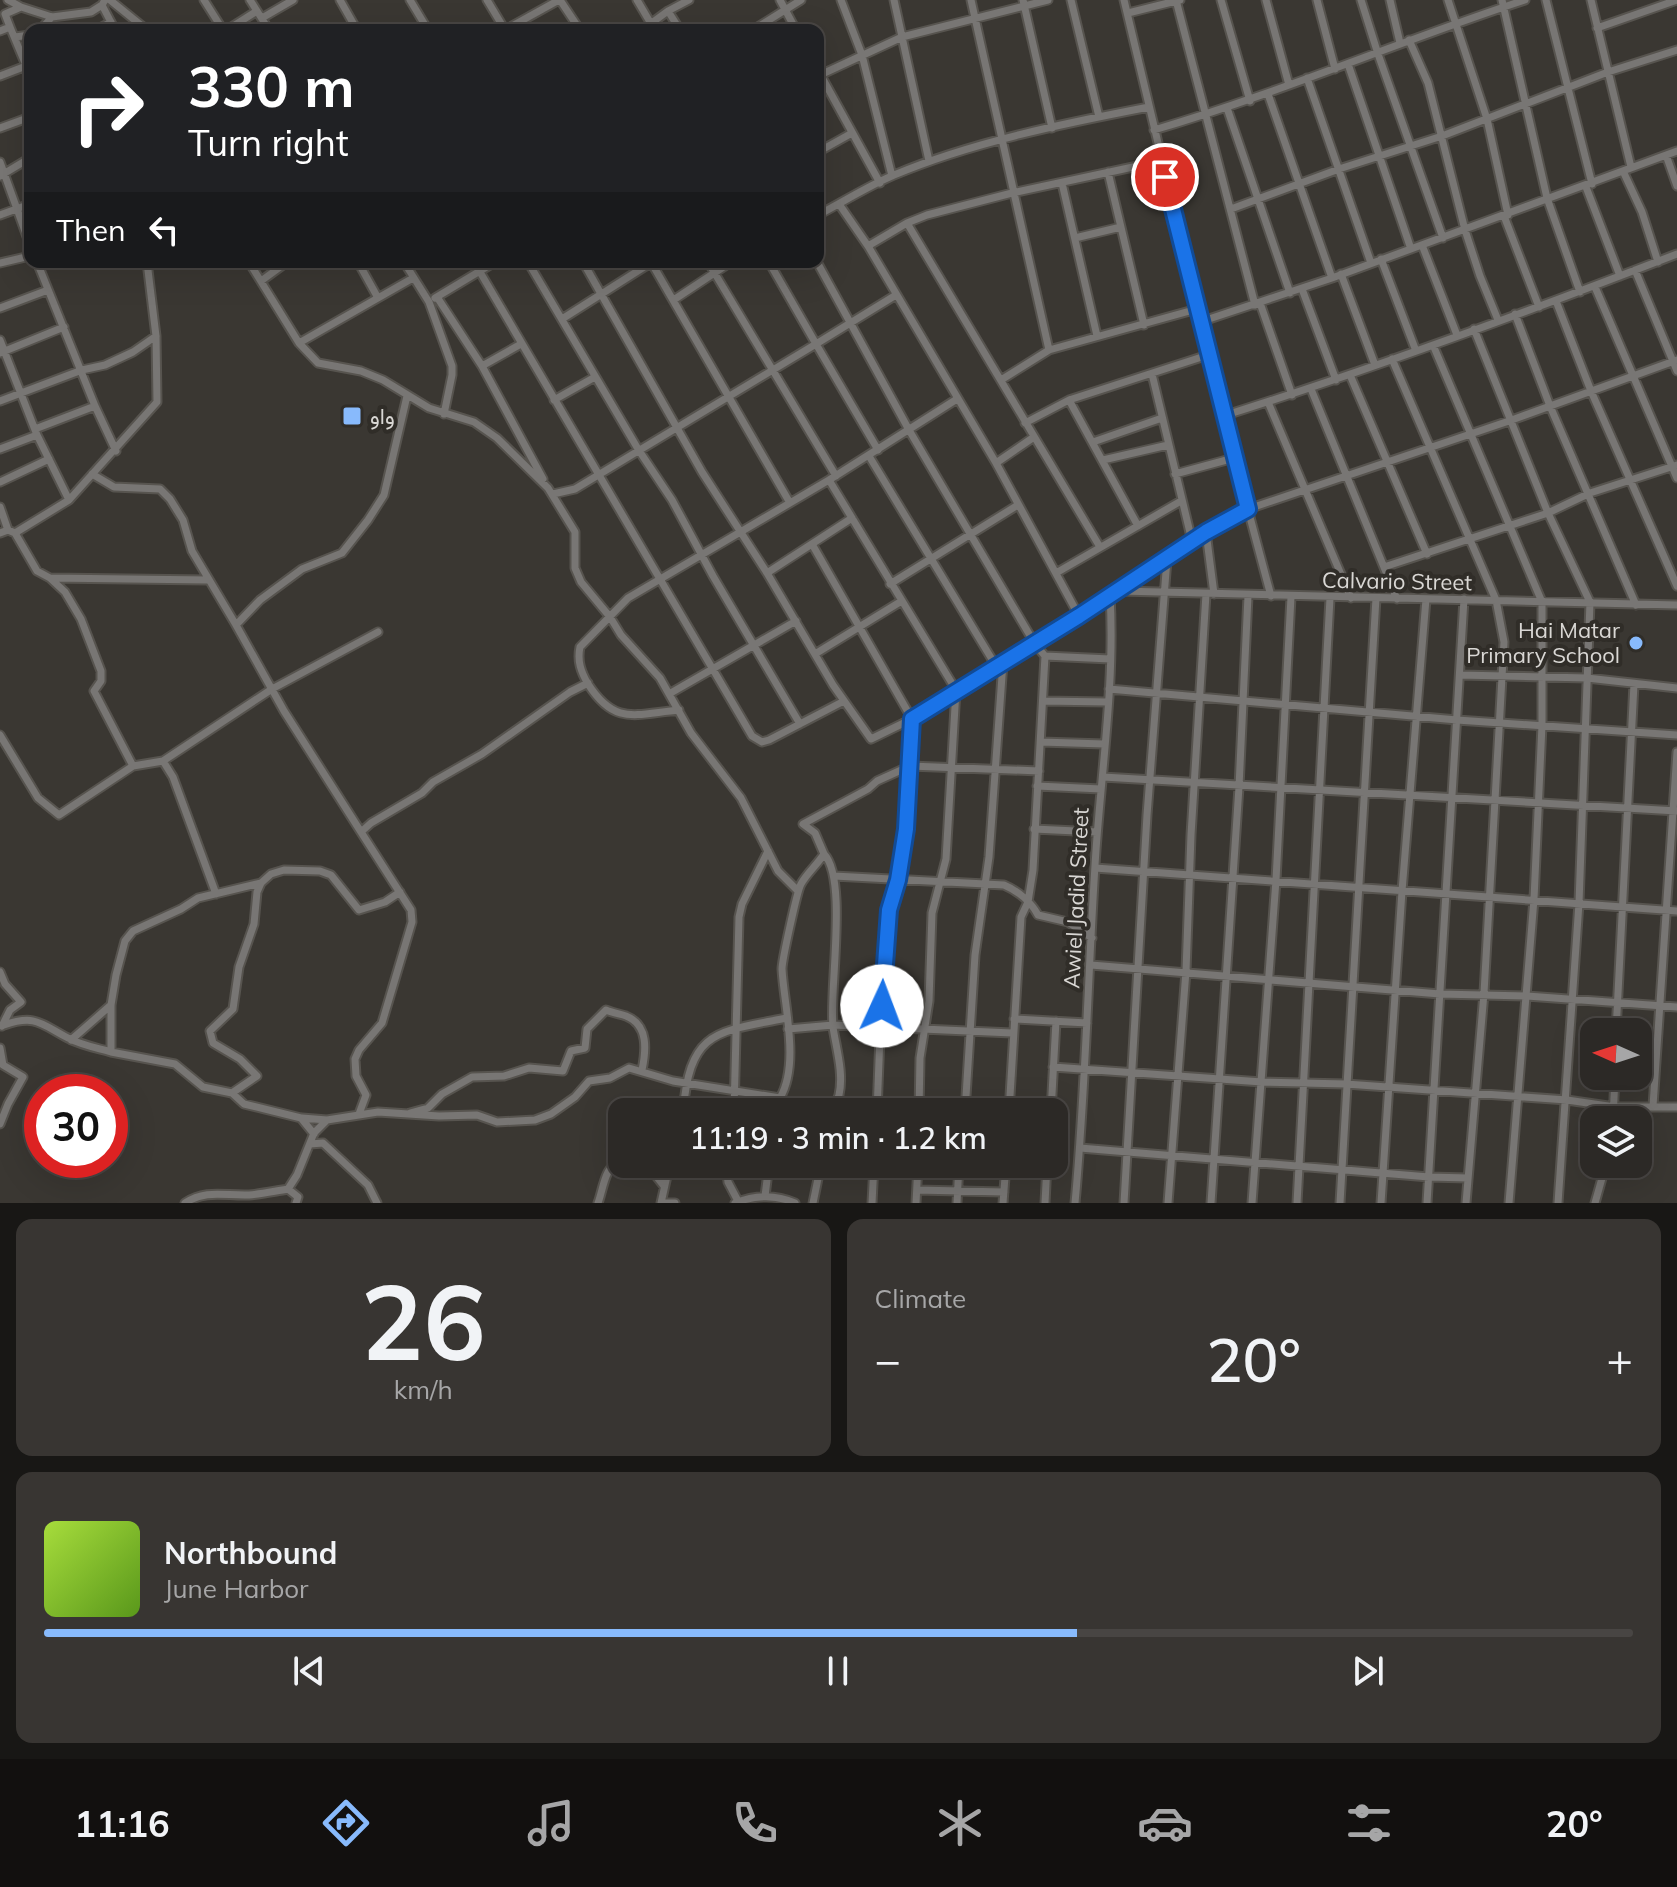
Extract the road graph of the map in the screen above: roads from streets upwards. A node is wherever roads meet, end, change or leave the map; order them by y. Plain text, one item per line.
1 (8, 0) edge
2 (204, 0) edge
3 (250, 0) edge
4 (293, 0) edge
5 (340, 0) edge
6 (410, 0) edge
7 (487, 0) edge
8 (559, 0) edge
9 (637, 0) edge
10 (689, 0) edge
11 (780, 0) edge
12 (801, 0) edge
13 (841, 0) edge
14 (894, 0) edge
15 (971, 0) edge
16 (1048, 0) edge
17 (1071, 0) edge
18 (1124, 0) edge
19 (1177, 0) edge
20 (1221, 0) edge
21 (1266, 0) edge
22 (1317, 0) edge
23 (1361, 0) edge
24 (1390, 0) edge
25 (1448, 0) edge
26 (1525, 0) edge
27 (1546, 0) edge
28 (1591, 0) edge
29 (1677, 0) edge
30 (105, 2) edge
31 (1503, 3) edge
32 (1024, 4) edge
33 (21, 7) junction
34 (785, 9) junction
35 (668, 11) junction
36 (1128, 13) junction
37 (259, 14) junction
38 (52, 17) junction
39 (974, 19) junction
40 (111, 22) joint
41 (650, 22) joint
42 (46, 24) edge
43 (107, 24) edge
44 (138, 24) edge
45 (221, 24) edge
46 (238, 24) edge
47 (265, 24) edge
48 (354, 24) edge
49 (424, 24) edge
50 (501, 24) edge
51 (516, 24) edge
52 (576, 24) edge
53 (676, 24) edge
54 (762, 24) edge
55 (793, 24) edge
56 (1456, 24) junction
57 (10, 27) junction
58 (1597, 28) junction
59 (0, 31) edge
60 (24, 36) edge
61 (15, 37) junction
62 (902, 37) junction
63 (1409, 40) junction
64 (1400, 43) junction
65 (1677, 50) edge
66 (1378, 54) junction
67 (862, 55) junction
68 (24, 59) edge
69 (1348, 64) junction
70 (1335, 69) junction
71 (24, 70) edge
72 (824, 71) edge
73 (1608, 72) junction
74 (0, 76) edge
75 (1307, 78) junction
76 (824, 82) edge
77 (1289, 85) junction
78 (1567, 88) junction
79 (1268, 94) junction
80 (1250, 101) junction
81 (1527, 104) junction
82 (1149, 107) junction
83 (1227, 108) junction
84 (1206, 115) junction
85 (1099, 117) junction
86 (24, 119) edge
87 (1487, 119) junction
88 (0, 128) edge
89 (1052, 128) junction
90 (1154, 130) junction
91 (852, 133) junction
92 (1442, 136) junction
93 (1002, 141) junction
94 (1411, 146) junction
95 (824, 149) edge
96 (1677, 151) edge
97 (1379, 155) junction
98 (1666, 155) junction
99 (24, 161) edge
100 (929, 161) junction
101 (1161, 161) junction
102 (0, 162) edge
103 (1339, 169) junction
104 (1627, 169) junction
105 (1108, 172) junction
106 (3, 175) edge
107 (892, 176) junction
108 (880, 183) junction
109 (1062, 183) junction
110 (1298, 185) junction
111 (1589, 185) junction
112 (1677, 186) edge
113 (1012, 193) junction
114 (1547, 198) junction
115 (1257, 200) junction
116 (839, 204) junction
117 (24, 206) edge
118 (17, 208) junction
119 (1231, 209) junction
120 (824, 212) edge
121 (0, 215) edge
122 (1506, 215) junction
123 (907, 223) junction
124 (1121, 227) junction
125 (24, 228) edge
126 (1465, 230) junction
127 (1075, 238) junction
128 (1443, 238) junction
129 (1422, 245) junction
130 (868, 246) junction
131 (1411, 249) junction
132 (1677, 254) edge
133 (24, 257) edge
134 (1381, 259) junction
135 (1658, 262) junction
136 (0, 263) edge
137 (1371, 263) junction
138 (39, 268) edge
139 (148, 268) edge
140 (253, 268) edge
141 (279, 268) edge
142 (361, 268) edge
143 (407, 268) edge
144 (486, 268) edge
145 (532, 268) edge
146 (586, 268) edge
147 (643, 268) edge
148 (656, 268) edge
149 (712, 268) edge
150 (722, 268) edge
151 (772, 268) edge
152 (820, 268) edge
153 (1635, 270) junction
154 (480, 272) junction
155 (715, 273) junction
156 (1341, 274) junction
157 (1620, 276) junction
158 (413, 278) junction
159 (1332, 278) junction
160 (261, 281) junction
161 (1595, 287) junction
162 (1302, 289) junction
163 (48, 290) junction
164 (1580, 292) junction
165 (1290, 293) junction
166 (602, 295) junction
167 (896, 295) junction
168 (437, 297) junction
169 (378, 298) junction
170 (675, 299) junction
171 (1556, 301) junction
172 (429, 302) junction
173 (1258, 304) junction
174 (1539, 307) junction
175 (0, 308) edge
176 (1197, 309) junction
177 (1515, 314) junction
178 (562, 319) junction
179 (1498, 320) junction
180 (1200, 322) junction
181 (851, 323) junction
182 (1144, 325) junction
183 (64, 327) junction
184 (1474, 329) junction
185 (1457, 335) junction
186 (156, 336) junction
187 (1097, 336) junction
188 (0, 340) edge
189 (299, 343) junction
190 (521, 344) junction
191 (816, 344) junction
192 (1433, 345) junction
193 (1049, 350) junction
194 (1416, 351) junction
195 (2, 352) edge
196 (1208, 355) junction
197 (1392, 359) junction
198 (1675, 360) edge
199 (1375, 365) junction
200 (482, 366) junction
201 (773, 369) junction
202 (82, 370) junction
203 (1677, 371) edge
204 (1152, 374) junction
205 (1350, 375) junction
206 (1632, 376) junction
207 (595, 377) junction
208 (1001, 380) junction
209 (1336, 380) junction
210 (1311, 389) junction
211 (1591, 391) junction
212 (22, 393) junction
213 (1292, 395) junction
214 (407, 396) junction
215 (730, 396) junction
216 (957, 399) junction
217 (554, 400) junction
218 (1069, 400) junction
219 (0, 401) edge
220 (1268, 402) junction
221 (95, 406) junction
222 (1550, 406) junction
223 (444, 414) junction
224 (1223, 416) junction
225 (1162, 418) junction
226 (1509, 421) junction
227 (1025, 423) junction
228 (677, 426) junction
229 (909, 430) junction
230 (36, 432) junction
231 (1470, 435) junction
232 (1034, 437) junction
233 (1093, 442) junction
234 (1168, 445) junction
235 (0, 449) edge
236 (638, 449) junction
237 (1429, 449) junction
238 (878, 450) junction
239 (116, 451) junction
240 (869, 456) junction
241 (1234, 458) junction
242 (49, 459) junction
243 (1103, 460) junction
244 (996, 463) junction
245 (1387, 463) junction
246 (1675, 466) edge
247 (92, 474) junction
248 (597, 474) junction
249 (1175, 474) junction
250 (1347, 476) junction
251 (832, 478) junction
252 (1677, 478) edge
253 (1630, 480) junction
254 (0, 482) edge
255 (1306, 489) junction
256 (551, 491) junction
257 (1590, 493) junction
258 (69, 500) junction
259 (1181, 501) junction
260 (790, 503) junction
261 (1018, 505) junction
262 (0, 507) edge
263 (1248, 509) junction
264 (1548, 513) junction
265 (852, 518) junction
266 (1509, 525) junction
267 (1138, 526) junction
268 (8, 532) edge
269 (741, 532) junction
270 (1206, 532) junction
271 (971, 535) junction
272 (1469, 538) junction
273 (1192, 541) junction
274 (812, 544) junction
275 (1100, 547) junction
276 (703, 554) junction
277 (1427, 554) junction
278 (1167, 558) junction
279 (931, 559) junction
280 (1384, 567) junction
281 (767, 573) junction
282 (1056, 573) junction
283 (660, 577) junction
284 (50, 578) junction
285 (208, 580) junction
286 (890, 584) junction
287 (1677, 586) edge
288 (1114, 593) junction
289 (1164, 593) junction
290 (1210, 594) junction
291 (1248, 596) junction
292 (1271, 596) junction
293 (1291, 597) junction
294 (1330, 598) junction
295 (1351, 598) junction
296 (1376, 598) junction
297 (1397, 599) junction
298 (1426, 599) junction
299 (1464, 599) junction
300 (1496, 600) junction
301 (900, 602) junction
302 (1542, 602) junction
303 (1590, 602) junction
304 (1636, 605) junction
305 (1677, 605) edge
306 (1079, 616) junction
307 (610, 617) junction
308 (796, 621) junction
309 (236, 625) junction
310 (860, 628) junction
311 (378, 632) dead end
312 (1035, 644) junction
313 (754, 645) junction
314 (815, 654) junction
315 (1045, 656) junction
316 (1110, 659) junction
317 (999, 664) junction
318 (712, 669) junction
319 (1460, 675) junction
320 (1501, 676) junction
321 (1542, 678) junction
322 (1587, 678) junction
323 (588, 683) junction
324 (1634, 684) junction
325 (1677, 688) edge
326 (272, 689) junction
327 (1109, 689) junction
328 (956, 690) junction
329 (1157, 693) junction
330 (669, 694) junction
331 (1200, 695) junction
332 (844, 701) junction
333 (1043, 701) junction
334 (1243, 701) junction
335 (1108, 702) junction
336 (1286, 703) junction
337 (1326, 707) junction
338 (679, 710) junction
339 (1368, 712) junction
340 (1415, 715) junction
341 (912, 719) junction
342 (1457, 720) junction
343 (1500, 723) junction
344 (800, 724) junction
345 (1542, 725) junction
346 (1584, 729) junction
347 (1632, 731) junction
348 (0, 735) edge
349 (1677, 735) edge
350 (1041, 742) junction
351 (1104, 744) junction
352 (1677, 752) edge
353 (163, 761) junction
354 (133, 766) junction
355 (910, 766) junction
356 (953, 769) junction
357 (994, 770) junction
358 (1039, 771) junction
359 (1103, 777) junction
360 (1150, 781) junction
361 (1195, 784) junction
362 (1037, 786) junction
363 (1239, 787) junction
364 (1101, 789) junction
365 (1279, 789) junction
366 (1321, 790) junction
367 (1363, 795) junction
368 (1409, 796) junction
369 (1451, 799) junction
370 (1496, 801) junction
371 (1537, 803) junction
372 (1582, 806) junction
373 (1630, 808) junction
374 (1675, 811) edge
375 (1034, 829) junction
376 (361, 832) junction
377 (1097, 832) junction
378 (768, 851) junction
379 (824, 854) junction
380 (1095, 868) junction
381 (1144, 872) junction
382 (1189, 873) junction
383 (834, 876) junction
384 (1232, 876) junction
385 (898, 880) junction
386 (1276, 880) junction
387 (940, 882) junction
388 (261, 883) junction
389 (986, 883) junction
390 (1315, 884) junction
391 (1358, 887) junction
392 (798, 891) junction
393 (1402, 891) junction
394 (400, 892) junction
395 (216, 894) junction
396 (1446, 894) junction
397 (1489, 895) junction
398 (1534, 899) junction
399 (1028, 902) junction
400 (1579, 903) junction
401 (1623, 906) junction
402 (1665, 911) junction
403 (1677, 911) edge
404 (1092, 938) junction
405 (1091, 965) junction
406 (1138, 968) junction
407 (1186, 971) junction
408 (0, 972) edge
409 (1226, 977) junction
410 (1267, 980) junction
411 (1308, 984) junction
412 (1352, 987) junction
413 (1396, 990) junction
414 (1484, 993) junction
415 (1440, 994) junction
416 (1527, 996) junction
417 (1574, 999) junction
418 (1616, 1003) junction
419 (111, 1005) junction
420 (1659, 1006) junction
421 (1677, 1007) edge
422 (787, 1018) junction
423 (1616, 1018) edge
424 (1014, 1019) junction
425 (1056, 1021) junction
426 (1087, 1023) junction
427 (833, 1025) junction
428 (2, 1026) edge
429 (882, 1026) junction
430 (924, 1028) junction
431 (737, 1029) junction
432 (788, 1029) junction
433 (970, 1031) junction
434 (1012, 1033) junction
435 (71, 1040) junction
436 (0, 1048) edge
437 (111, 1052) junction
438 (1053, 1067) junction
439 (642, 1070) junction
440 (1084, 1071) junction
441 (1133, 1072) junction
442 (1178, 1075) junction
443 (1221, 1079) junction
444 (1303, 1081) junction
445 (1262, 1082) junction
446 (687, 1083) junction
447 (1346, 1084) junction
448 (1390, 1087) junction
449 (735, 1091) junction
450 (1435, 1092) junction
451 (232, 1093) junction
452 (1474, 1094) junction
453 (1516, 1096) junction
454 (685, 1098) edge
455 (735, 1098) edge
456 (780, 1098) joint
457 (837, 1098) edge
458 (878, 1098) edge
459 (919, 1098) edge
460 (966, 1098) edge
461 (1010, 1098) edge
462 (1052, 1098) edge
463 (1567, 1100) junction
464 (1608, 1106) edge
465 (1653, 1106) joint
466 (1677, 1107) edge
467 (359, 1114) junction
468 (404, 1114) junction
469 (301, 1118) junction
470 (327, 1120) junction
471 (0, 1124) edge
472 (314, 1134) junction
473 (310, 1144) junction
474 (1080, 1148) junction
475 (1127, 1152) junction
476 (1171, 1155) junction
477 (1213, 1158) junction
478 (1256, 1162) junction
479 (1299, 1166) junction
480 (1342, 1168) junction
481 (608, 1170) edge
482 (1384, 1172) junction
483 (1429, 1177) junction
484 (658, 1178) edge
485 (668, 1178) edge
486 (728, 1178) edge
487 (767, 1178) edge
488 (818, 1178) edge
489 (873, 1178) edge
490 (917, 1178) edge
491 (958, 1178) edge
492 (1005, 1178) edge
493 (1046, 1178) edge
494 (1468, 1178) junction
495 (1602, 1178) edge
496 (664, 1186) junction
497 (288, 1189) junction
498 (917, 1190) junction
499 (958, 1191) junction
500 (1004, 1192) junction
501 (765, 1196) junction
502 (248, 1199) edge
503 (736, 1202) edge
504 (185, 1203) edge
505 (296, 1203) edge
506 (377, 1203) edge
507 (598, 1203) edge
508 (662, 1203) edge
509 (675, 1203) edge
510 (795, 1203) edge
511 (813, 1203) edge
512 (872, 1203) edge
513 (916, 1203) edge
514 (957, 1203) edge
515 (1003, 1203) edge
516 (1045, 1203) edge
517 (1075, 1203) edge
518 (1124, 1203) edge
519 (1168, 1203) edge
520 (1211, 1203) edge
521 (1252, 1203) edge
522 (1297, 1203) edge
523 (1340, 1203) edge
524 (1381, 1203) edge
525 (1427, 1203) edge
526 (1466, 1203) edge
527 (1509, 1203) edge
528 (1558, 1203) edge
529 (1595, 1203) edge

1 - 33 street
2 - 45 street
3 - 37 street
4 - 37 street
5 - 48 street
6 - 49 street
7 - 50 street
8 - 51 street
8 - 52 street
9 - 41 street
10 - 35 street
11 - 34 street
12 - 34 street
13 - 67 street
14 - 62 street
15 - 39 street
16 - 32 street
17 - 85 street
18 - 36 street
19 - 36 street
19 - 84 street
20 - 80 street
21 - 77 street
22 - 70 street
23 - 66 street
24 - 64 street
25 - 56 street
26 - 31 street
27 - 78 street
28 - 58 street
29 - 58 street
30 - 38 street
30 - 40 street
30 - 44 street
31 - 56 street
31 - 81 street
32 - 39 street
32 - 89 street
33 - 38 street
33 - 57 street
34 - 54 street
34 - 55 street
35 - 41 street
35 - 53 street
36 - 82 street
37 - 46 street
37 - 47 street
38 - 42 street
39 - 62 street
39 - 93 street
40 - 43 street
56 - 63 street
56 - 87 street
57 - 59 street
57 - 61 street
58 - 73 street
60 - 61 street
61 - 68 street
62 - 67 street
62 - 100 street
63 - 64 street
63 - 92 street
64 - 66 street
65 - 73 street
66 - 69 street
66 - 94 street
67 - 72 street
67 - 107 street
69 - 70 street
69 - 97 street
70 - 75 street
71 - 74 street
73 - 78 street
73 - 104 street
75 - 77 street
75 - 103 street
76 - 91 street
77 - 79 street
78 - 81 street
78 - 111 street
79 - 80 street
79 - 110 street
80 - 83 street
81 - 87 street
81 - 114 street
82 - 85 street
82 - 90 street
83 - 84 street
83 - 115 street
84 - 90 street
84 - 119 street
85 - 89 street
86 - 88 street
87 - 92 street
87 - 122 street
89 - 93 street
90 - 101 street
91 - 95 street
91 - 108 street
92 - 94 street
92 - 126 street
93 - 100 street
93 - 113 street
94 - 97 street
94 - 128 street
96 - 98 street
97 - 103 street
97 - 131 street
98 - 104 street
98 - 112 street
99 - 106 street
100 - 107 street
101 - 105 street
101 - 176 street
102 - 106 street
103 - 110 street
103 - 137 street
104 - 111 street
104 - 135 street
105 - 109 street
105 - 124 street
106 - 118 street
107 - 108 street
108 - 116 street
109 - 113 street
109 - 127 street
110 - 115 street
110 - 159 street
111 - 114 street
111 - 157 street
113 - 123 street
113 - 193 street
114 - 122 street
114 - 164 street
115 - 119 street
115 - 165 street
116 - 120 street
116 - 130 street
117 - 118 street
118 - 121 street
118 - 125 street
119 - 173 street
122 - 126 street
122 - 174 street
123 - 130 street
123 - 208 street
124 - 127 street
124 - 182 street
126 - 128 street
126 - 179 street
127 - 187 street
128 - 129 street
129 - 131 street
129 - 185 street
130 - 167 street
131 - 134 street
132 - 135 street
133 - 136 street
134 - 137 street
134 - 194 street
135 - 153 street
137 - 156 street
138 - 163 street
139 - 186 street
140 - 160 street
141 - 160 street
142 - 169 street
143 - 158 street
144 - 154 street
145 - 178 street
146 - 166 street
147 - 166 street
148 - 170 street
149 - 155 street
150 - 155 street
151 - 191 street
152 - 181 street
153 - 157 street
153 - 198 street
154 - 168 street
154 - 190 street
155 - 170 street
155 - 201 street
156 - 159 street
156 - 199 street
157 - 161 street
158 - 169 street
158 - 172 street
159 - 162 street
160 - 189 street
161 - 164 street
161 - 206 street
162 - 165 street
162 - 209 street
163 - 175 street
163 - 183 street
164 - 171 street
165 - 173 street
166 - 178 street
166 - 228 street
167 - 181 street
167 - 216 street
168 - 172 street
168 - 200 street
169 - 189 street
170 - 215 street
171 - 174 street
171 - 211 street
172 - 223 street
173 - 180 street
173 - 213 street
174 - 177 street
176 - 180 street
176 - 182 street
177 - 179 street
177 - 222 street
178 - 207 street
179 - 184 street
180 - 196 street
181 - 191 street
181 - 229 street
182 - 187 street
183 - 195 street
183 - 202 street
184 - 185 street
184 - 226 street
185 - 192 street
186 - 202 street
186 - 239 street
187 - 193 street
188 - 195 street
189 - 214 street
190 - 200 street
190 - 217 street
191 - 201 street
191 - 238 street
192 - 194 street
192 - 231 street
193 - 208 street
194 - 197 street
195 - 212 street
196 - 204 street
196 - 224 street
197 - 199 street
197 - 237 street
198 - 203 street
198 - 206 street
199 - 205 street
200 - 256 street
201 - 215 street
201 - 251 street
202 - 212 street
202 - 221 street
204 - 218 street
204 - 225 street
205 - 209 street
205 - 245 street
206 - 211 street
206 - 246 street
207 - 217 street
207 - 236 street
208 - 227 street
209 - 210 street
210 - 213 street
210 - 250 street
211 - 222 street
211 - 253 street
212 - 219 street
212 - 230 street
213 - 220 street
214 - 223 street
214 - 309 street
215 - 228 street
215 - 260 street
216 - 229 street
216 - 244 street
217 - 248 street
218 - 227 street
218 - 233 street
220 - 224 street
220 - 255 street
221 - 230 street
221 - 239 street
222 - 226 street
222 - 257 street
223 - 256 street
224 - 241 street
225 - 233 street
225 - 234 street
226 - 231 street
226 - 264 street
227 - 232 street
228 - 236 street
228 - 269 street
229 - 238 street
229 - 271 street
230 - 235 street
230 - 242 street
231 - 237 street
231 - 266 street
232 - 244 street
232 - 275 street
233 - 243 street
234 - 243 street
234 - 249 street
236 - 248 street
236 - 276 street
237 - 245 street
237 - 272 street
238 - 240 street
239 - 247 street
240 - 251 street
240 - 279 street
241 - 249 street
241 - 263 street
242 - 254 street
242 - 258 street
243 - 267 street
244 - 261 street
245 - 250 street
245 - 277 street
246 - 252 street
246 - 253 street
247 - 258 street
247 - 285 street
248 - 256 street
248 - 283 street
249 - 259 street
250 - 255 street
250 - 280 street
251 - 260 street
251 - 265 street
253 - 257 street
253 - 287 street
255 - 263 street
255 - 295 street
256 - 307 street
257 - 264 street
257 - 304 street
258 - 268 street
259 - 267 street
259 - 273 street
260 - 269 street
261 - 271 street
261 - 282 street
262 - 268 street
263 - 270 street
263 - 292 street
264 - 266 street
264 - 303 street
265 - 274 street
265 - 286 street
266 - 272 street
266 - 302 street
267 - 275 street
268 - 284 street
269 - 276 street
269 - 281 street
270 - 273 street
270 - 290 street
271 - 279 street
271 - 312 street
272 - 277 street
272 - 300 street
273 - 278 street
274 - 281 street
274 - 310 street
275 - 282 street
276 - 283 street
276 - 313 street
277 - 280 street
278 - 288 street
278 - 289 street
279 - 286 street
279 - 317 street
280 - 297 street
281 - 308 street
282 - 306 street
283 - 307 street
283 - 318 street
284 - 285 street
284 - 354 street
285 - 309 street
286 - 301 street
288 - 289 street, Calvario Street
288 - 306 street
288 - 316 street, Awiel Jadid Street
289 - 290 street, Calvario Street
289 - 329 street
290 - 291 street, Calvario Street
290 - 331 street
291 - 292 street, Calvario Street
291 - 334 street
292 - 293 street, Calvario Street
293 - 294 street, Calvario Street
293 - 336 street
294 - 295 street, Calvario Street
294 - 337 street
295 - 296 street, Calvario Street
296 - 297 street, Calvario Street
296 - 339 street
297 - 298 street, Calvario Street
298 - 299 street, Calvario Street
298 - 340 street
299 - 300 street, Calvario Street
299 - 319 street
300 - 302 street, Calvario Street
300 - 320 street
301 - 310 street
301 - 328 street
302 - 303 street, Calvario Street
302 - 321 street
303 - 304 street, Calvario Street
303 - 322 street
304 - 305 street, Calvario Street
306 - 312 street
307 - 323 street
307 - 330 street
308 - 313 street
308 - 314 street
309 - 326 street
310 - 314 street
310 - 341 street
311 - 326 street
312 - 315 street
312 - 317 street
313 - 318 street
313 - 344 street
314 - 332 street
315 - 316 street
315 - 333 street
316 - 327 street, Awiel Jadid Street
317 - 328 street
317 - 357 street
318 - 330 street
318 - 344 street
319 - 320 street
319 - 342 street
320 - 321 street
320 - 343 street
321 - 322 street
321 - 345 street
322 - 324 street
322 - 346 street
323 - 338 street
323 - 376 street
324 - 325 street
324 - 347 street
326 - 353 street
326 - 376 street
327 - 329 street
327 - 335 street, Awiel Jadid Street
328 - 341 street
328 - 356 street
329 - 331 street
329 - 360 street
330 - 338 street
331 - 334 street
331 - 361 street
332 - 341 street
332 - 344 street
333 - 335 street
333 - 350 street
334 - 336 street
334 - 363 street
335 - 351 street, Awiel Jadid Street
336 - 337 street
336 - 365 street
337 - 339 street
337 - 366 street
338 - 378 street
339 - 340 street
339 - 367 street
340 - 342 street
340 - 368 street
341 - 355 street
342 - 343 street
342 - 369 street
343 - 345 street
343 - 370 street
345 - 346 street
345 - 371 street
346 - 347 street
346 - 372 street
347 - 349 street
347 - 373 street
348 - 354 street
350 - 351 street
350 - 358 street
351 - 359 street, Awiel Jadid Street
352 - 374 street
353 - 354 street
353 - 395 street
355 - 356 street
355 - 379 street
355 - 385 street
356 - 357 street
356 - 387 street
357 - 358 street
357 - 389 street
358 - 362 street
359 - 360 street
359 - 364 street, Awiel Jadid Street
360 - 361 street
360 - 381 street
361 - 363 street
361 - 382 street
362 - 364 street
362 - 375 street
363 - 365 street
363 - 384 street
364 - 377 street, Awiel Jadid Street
365 - 366 street
365 - 386 street
366 - 367 street
366 - 390 street
367 - 368 street
367 - 391 street
368 - 369 street
368 - 393 street
369 - 370 street
369 - 396 street
370 - 371 street
370 - 397 street
371 - 372 street
371 - 398 street
372 - 373 street
372 - 400 street
373 - 374 street
373 - 401 street
374 - 402 street
375 - 377 street
375 - 399 street
376 - 394 street
377 - 380 street, Awiel Jadid Street
378 - 392 street
378 - 431 street
379 - 383 street
379 - 392 street
380 - 381 street
380 - 404 street, Awiel Jadid Street
381 - 382 street
381 - 406 street
382 - 384 street
382 - 407 street
383 - 385 street
383 - 427 street
384 - 386 street
384 - 409 street
385 - 387 street
385 - 429 street
386 - 390 street
386 - 410 street
387 - 389 street
387 - 430 street
388 - 394 street
388 - 395 street
388 - 451 street
389 - 399 street
389 - 433 street
390 - 391 street
390 - 411 street
391 - 393 street
391 - 412 street
392 - 422 street
393 - 396 street
393 - 413 street
394 - 467 street
395 - 419 street
396 - 397 street
396 - 415 street
397 - 398 street
397 - 414 street
398 - 400 street
398 - 416 street
399 - 404 street
399 - 424 street
400 - 401 street
400 - 417 street
401 - 402 street
401 - 418 street
402 - 403 street
402 - 420 street
404 - 405 street, Awiel Jadid Street
405 - 406 street
405 - 426 street, Awiel Jadid Street
406 - 407 street
406 - 441 street
407 - 409 street
407 - 442 street
408 - 428 street
409 - 410 street
409 - 443 street
410 - 411 street
410 - 445 street
411 - 412 street
411 - 444 street
412 - 413 street
412 - 447 street
413 - 415 street
413 - 448 street
414 - 415 street
414 - 416 street
414 - 452 street
415 - 450 street
416 - 417 street
416 - 453 street
417 - 418 street
417 - 463 street
418 - 420 street
418 - 423 street
419 - 435 street
419 - 437 street
420 - 421 street
420 - 465 street
422 - 431 street
422 - 432 street
424 - 425 street
424 - 434 street
425 - 426 street
425 - 438 street
426 - 440 street, Awiel Jadid Street
427 - 429 street
427 - 432 street
427 - 457 street
428 - 435 street
429 - 430 street
429 - 458 street
430 - 433 street
430 - 459 street
431 - 446 street
431 - 449 street
432 - 456 street
433 - 434 street
433 - 460 street
434 - 461 street
435 - 437 street
436 - 471 street
437 - 451 street
438 - 440 street
438 - 462 street
439 - 446 street
439 - 468 street
439 - 468 street
440 - 441 street
440 - 474 street, Awiel Jadid Street
441 - 442 street
441 - 475 street
442 - 443 street
442 - 476 street
443 - 445 street
443 - 477 street
444 - 445 street
444 - 447 street
444 - 479 street
445 - 478 street
446 - 449 street
446 - 454 street
447 - 448 street
447 - 480 street
448 - 450 street
448 - 482 street
449 - 455 street
449 - 456 street
450 - 452 street
450 - 483 street
451 - 469 street
452 - 453 street
452 - 494 street
453 - 463 street
453 - 527 street
463 - 464 street
463 - 528 street
465 - 466 street
467 - 468 street
467 - 470 street
469 - 470 street
469 - 472 street
470 - 472 street
472 - 473 street
473 - 497 street
473 - 506 street
474 - 475 street
474 - 517 street, Awiel Jadid Street
475 - 476 street
475 - 518 street
476 - 477 street
476 - 519 street
477 - 478 street
477 - 520 street
478 - 479 street
478 - 521 street
479 - 480 street
479 - 522 street
480 - 482 street
480 - 523 street
481 - 507 street
482 - 483 street
482 - 524 street
483 - 494 street
483 - 525 street
484 - 496 street
485 - 496 street
486 - 503 street
487 - 501 street
488 - 511 street
489 - 512 street
490 - 498 street
491 - 499 street
492 - 500 street
493 - 516 street
494 - 526 street
495 - 529 street
496 - 508 street
497 - 502 street
497 - 505 street
498 - 499 street
498 - 513 street
499 - 500 street
499 - 514 street
500 - 515 street
501 - 503 street
501 - 510 street
502 - 504 street
508 - 509 street

